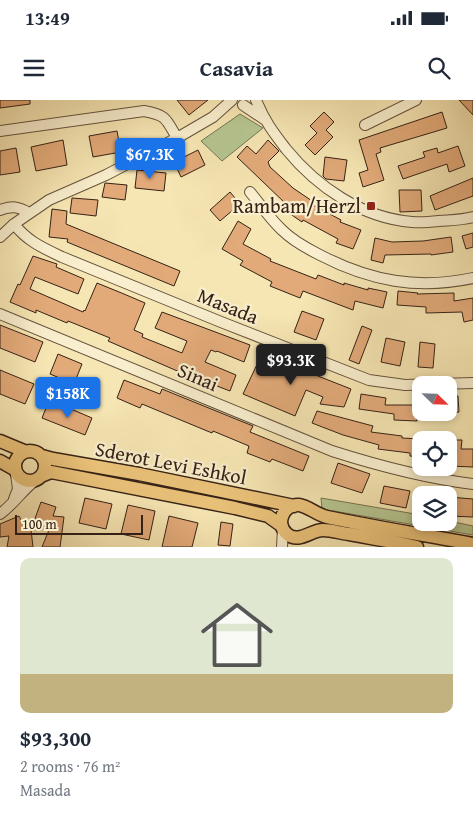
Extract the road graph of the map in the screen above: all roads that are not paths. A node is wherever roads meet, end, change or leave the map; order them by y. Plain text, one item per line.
1 (232, 100) edge
2 (256, 100) edge
3 (416, 100) edge
4 (247, 102) edge
5 (264, 119) junction
6 (365, 125) dead end
7 (0, 132) edge
8 (177, 138) junction
9 (250, 192) dead end
10 (0, 210) edge
11 (28, 213) junction
12 (473, 217) edge
13 (14, 224) junction
14 (0, 237) edge
15 (473, 278) edge
16 (0, 314) edge
17 (470, 383) edge
18 (473, 394) edge
19 (0, 441) edge
20 (24, 451) junction
21 (42, 456) junction
22 (0, 461) edge
23 (15, 471) junction
24 (39, 478) junction
25 (473, 484) edge
26 (10, 506) junction
27 (294, 506) junction
28 (310, 510) junction
29 (0, 514) edge
30 (282, 527) junction
31 (307, 535) junction
32 (473, 544) edge
33 (282, 547) edge
34 (294, 547) edge
35 (417, 547) edge

1 - 4 street
1 - 8 street
2 - 5 street
3 - 6 street
4 - 5 street
5 - 12 street
7 - 8 street
8 - 11 street
9 - 15 street
10 - 11 street
11 - 13 street
13 - 14 street
13 - 17 street, Masada
16 - 25 street, Sinai
17 - 18 street
19 - 20 main road
20 - 21 main road
20 - 23 main road
21 - 24 main road
21 - 27 main road, Sderot Levi Eshkol
22 - 23 main road
23 - 24 main road
23 - 26 street
24 - 26 street
24 - 30 main road, Sderot Levi Eshkol
26 - 29 street
27 - 28 main road
27 - 30 main road
28 - 31 main road
28 - 32 main road
30 - 31 main road
30 - 33 street
31 - 34 street
31 - 35 main road

